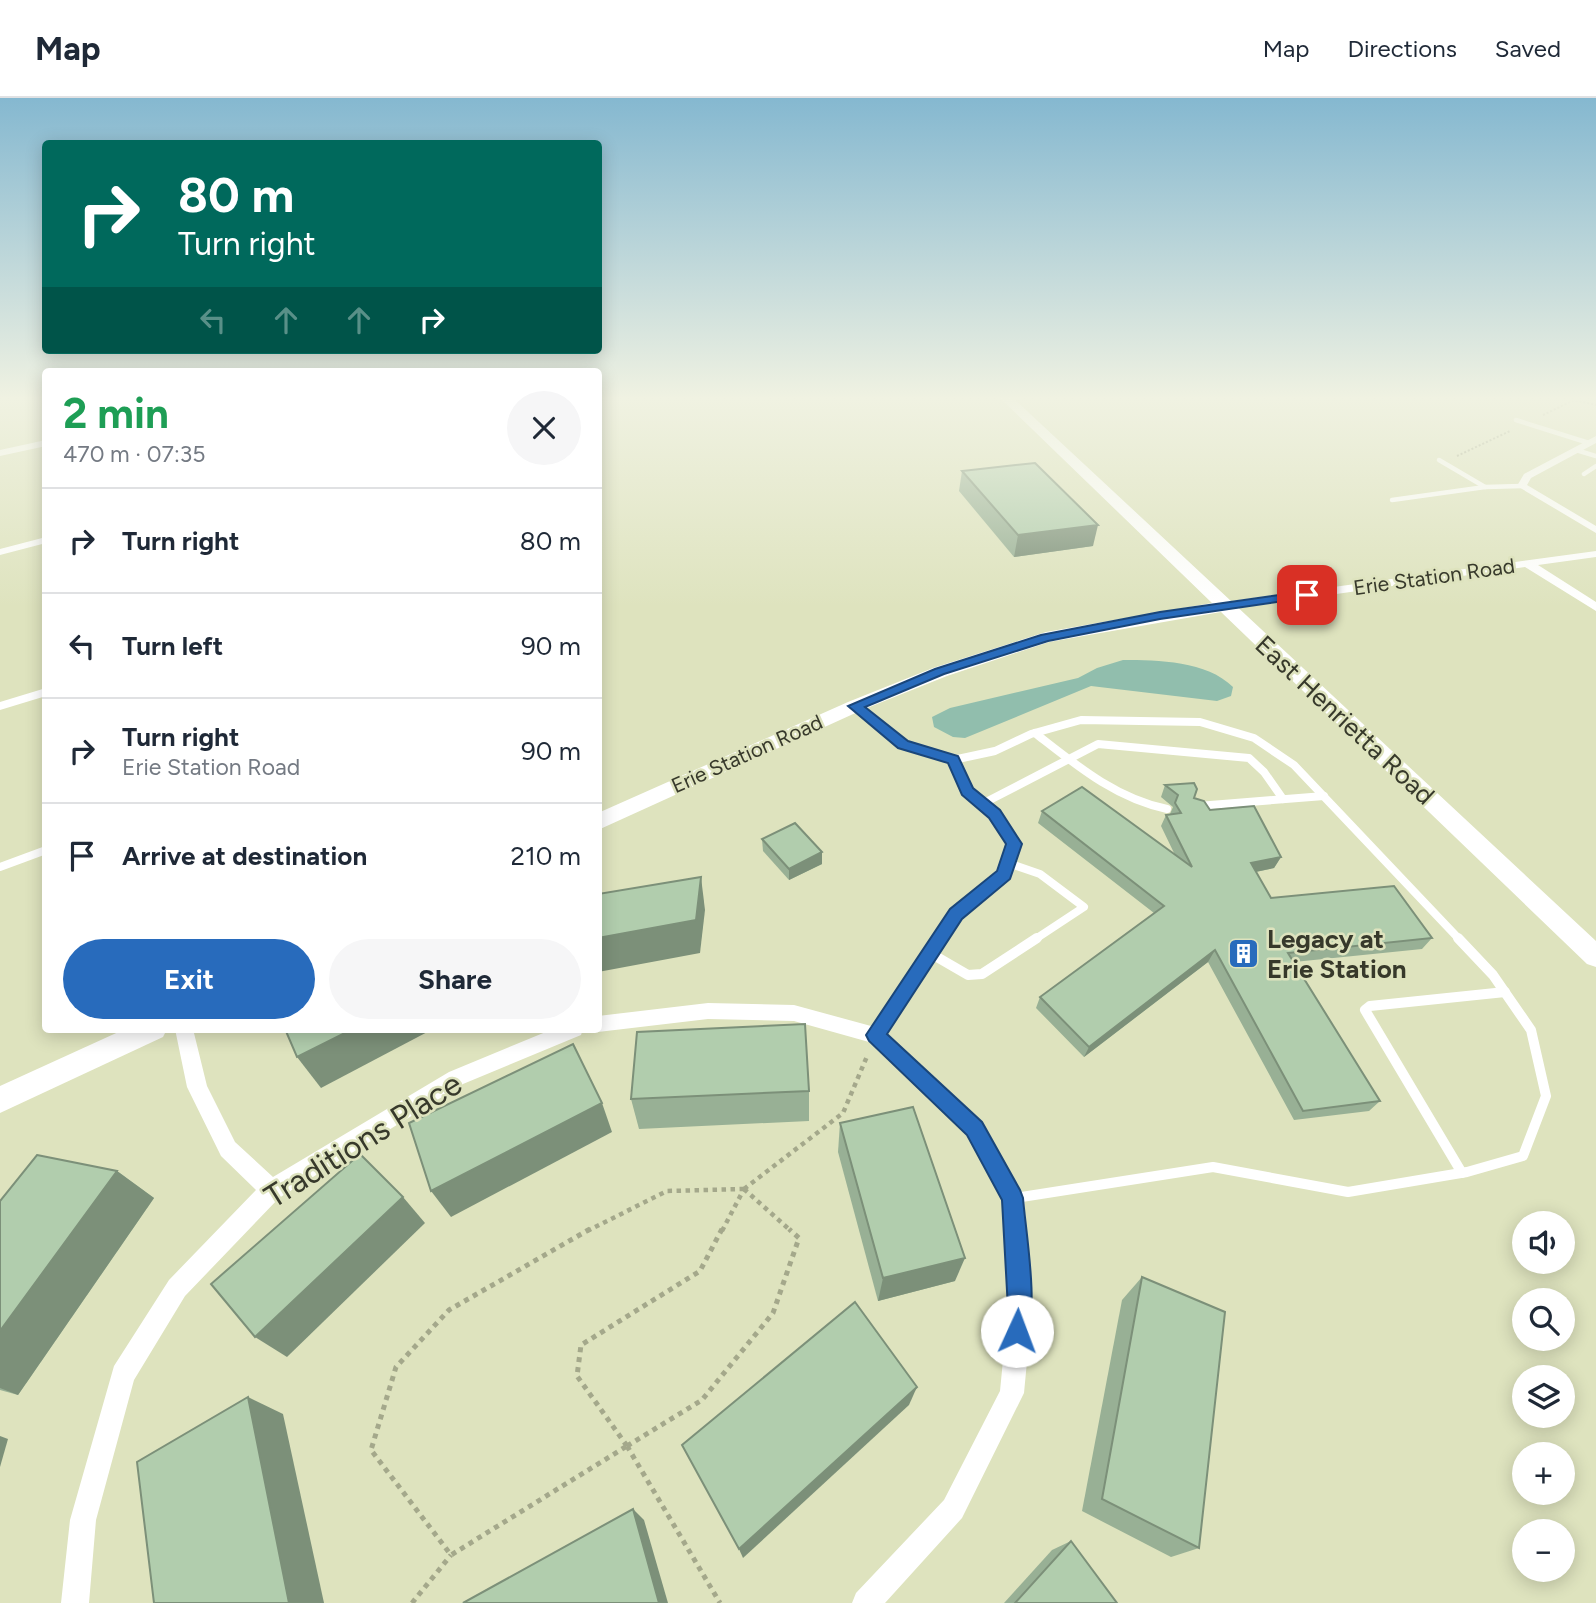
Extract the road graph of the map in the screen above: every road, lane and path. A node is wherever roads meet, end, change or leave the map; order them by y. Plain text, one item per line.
1 (1078, 466) edge
2 (1450, 466) edge
3 (1545, 466) edge
4 (1596, 466) edge
5 (1584, 474) dead end
6 (1522, 486) junction
7 (1485, 487) junction
8 (1392, 500) dead end
9 (1596, 530) edge
10 (42, 541) edge
11 (0, 552) edge
12 (1596, 554) edge
13 (1528, 564) junction
14 (1224, 606) junction
15 (1596, 607) edge
16 (42, 693) edge
17 (0, 706) edge
18 (855, 706) junction
19 (1035, 733) junction
20 (1067, 757) junction
21 (953, 760) junction
22 (1324, 796) junction
23 (1283, 799) junction
24 (982, 804) junction
25 (1195, 806) edge
26 (1167, 809) dead end
27 (602, 820) edge
28 (42, 851) edge
29 (1007, 863) junction
30 (0, 867) edge
31 (930, 953) junction
32 (1596, 957) edge
33 (1505, 992) junction
34 (602, 1024) edge
35 (144, 1033) edge
36 (185, 1033) edge
37 (564, 1033) edge
38 (875, 1035) junction
39 (0, 1100) edge
40 (1462, 1173) junction
41 (744, 1189) junction
42 (271, 1190) junction
43 (1013, 1198) junction
44 (627, 1447) junction
45 (451, 1555) junction
46 (75, 1603) edge
47 (412, 1603) edge
48 (720, 1603) edge
49 (866, 1603) edge

1 - 14 main road, East Henrietta Road
2 - 7 lane
3 - 6 street
4 - 5 lane
6 - 7 lane
6 - 9 street
7 - 8 lane
10 - 11 street
12 - 13 street, Erie Station Road
13 - 14 street, Erie Station Road
13 - 15 street
14 - 18 main road, Erie Station Road
14 - 32 main road, East Henrietta Road
16 - 17 street
18 - 21 lane
18 - 27 main road, Erie Station Road
19 - 20 lane
19 - 21 lane
19 - 22 lane
20 - 23 lane
20 - 24 lane
20 - 26 lane
21 - 24 lane
22 - 23 lane
22 - 33 lane
23 - 25 lane
24 - 29 lane
28 - 30 lane
29 - 31 lane
29 - 31 lane
31 - 38 lane
33 - 40 lane
33 - 40 lane
34 - 38 street
35 - 39 main road
36 - 42 street
37 - 42 street, Traditions Place
38 - 41 path
38 - 43 street
40 - 43 lane
41 - 44 path
41 - 44 path
41 - 45 path
42 - 46 street, Traditions Place
43 - 49 street
44 - 45 path
44 - 48 path
45 - 47 path

